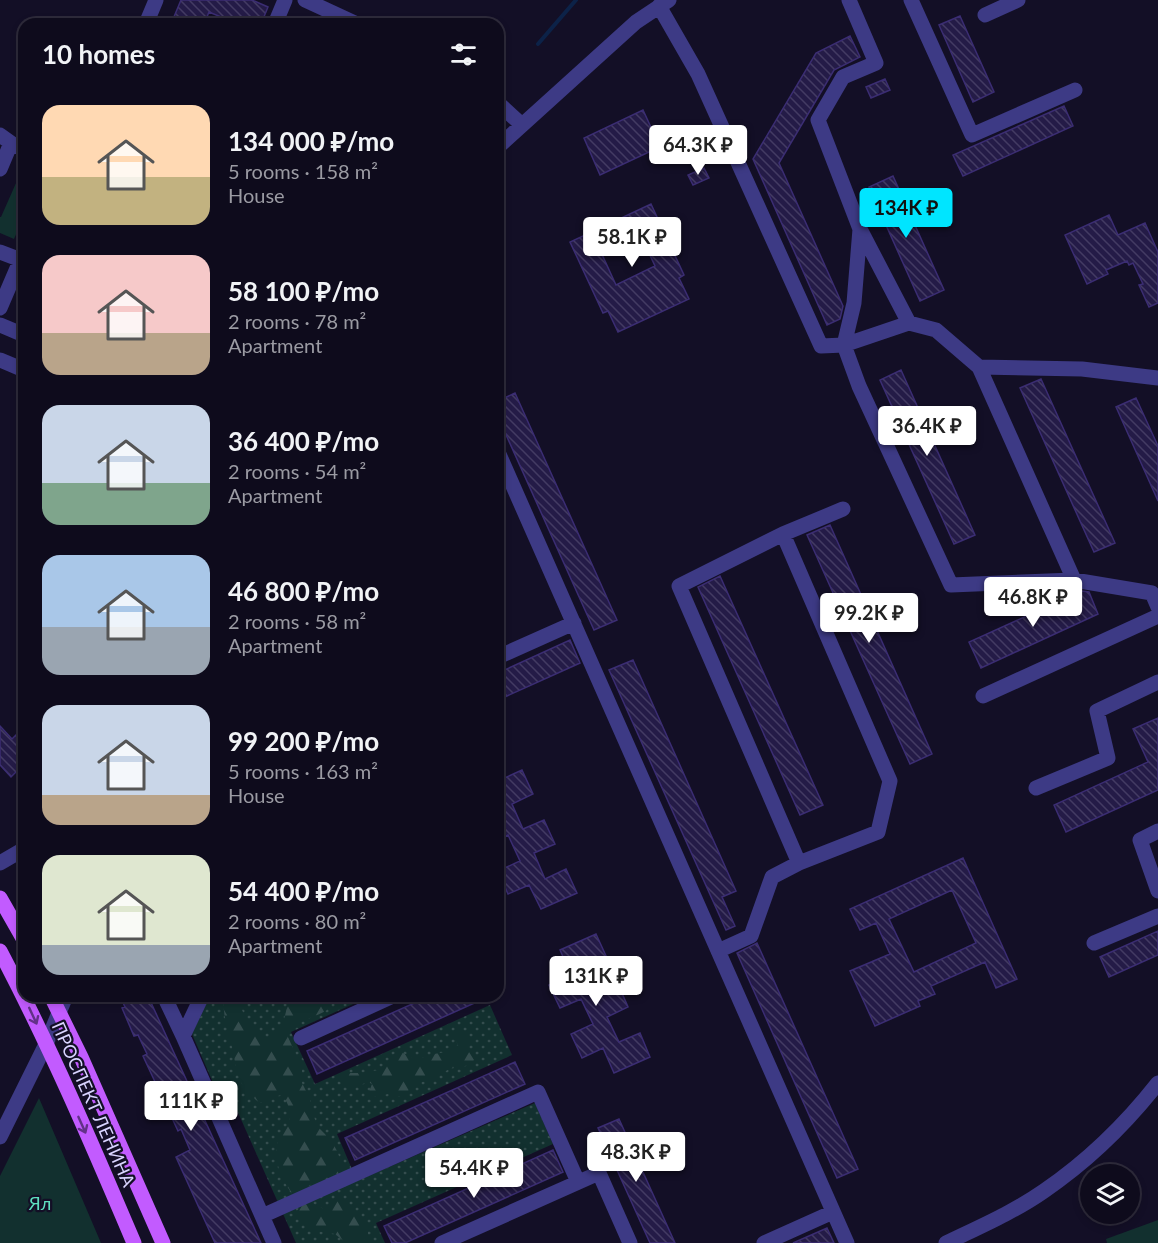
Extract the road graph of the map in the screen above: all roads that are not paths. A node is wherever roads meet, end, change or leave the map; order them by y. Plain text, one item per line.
1 (156, 0) edge
2 (285, 0) edge
3 (305, 0) edge
4 (849, 0) edge
5 (911, 0) edge
6 (1018, 0) edge
7 (664, 3) edge
8 (985, 15) dead end
9 (148, 18) edge
10 (278, 18) edge
11 (344, 18) edge
12 (1075, 90) dead end
13 (504, 108) edge
14 (522, 125) junction
15 (12, 142) edge
16 (504, 142) edge
17 (0, 169) edge
18 (860, 229) junction
19 (0, 252) edge
20 (18, 255) edge
21 (18, 265) edge
22 (0, 308) edge
23 (909, 323) junction
24 (0, 325) edge
25 (18, 332) edge
26 (844, 345) junction
27 (0, 360) edge
28 (979, 367) junction
29 (18, 368) edge
30 (1158, 378) edge
31 (504, 466) edge
32 (843, 509) dead end
33 (783, 534) junction
34 (1074, 580) junction
35 (1158, 607) edge
36 (1158, 616) edge
37 (574, 623) junction
38 (504, 654) edge
39 (1158, 682) edge
40 (983, 696) dead end
41 (1036, 788) dead end
42 (1158, 831) edge
43 (18, 852) edge
44 (0, 863) edge
45 (799, 863) junction
46 (1158, 891) edge
47 (0, 898) edge
48 (1158, 916) edge
49 (18, 930) edge
50 (1094, 944) dead end
51 (0, 951) edge
52 (718, 951) junction
53 (18, 986) edge
54 (26, 1002) edge
55 (54, 1002) edge
56 (63, 1002) edge
57 (167, 1002) edge
58 (198, 1002) edge
59 (380, 1002) edge
60 (59, 1012) junction
61 (183, 1036) junction
62 (301, 1038) dead end
63 (46, 1044) junction
64 (1155, 1092) edge
65 (0, 1137) edge
66 (578, 1182) junction
67 (833, 1212) junction
68 (262, 1216) junction
69 (134, 1243) edge
70 (163, 1243) edge
71 (274, 1243) edge
72 (442, 1243) edge
73 (630, 1243) edge
74 (764, 1243) edge
75 (847, 1243) edge
76 (946, 1243) edge

1 - 9 street
2 - 10 street
3 - 11 street
4 - 18 street
5 - 12 street
6 - 8 street
7 - 14 street
7 - 26 street
13 - 14 street
14 - 16 street
15 - 17 street
18 - 23 street
18 - 26 street
19 - 20 street
21 - 22 street
23 - 26 street
23 - 28 street
24 - 25 street
26 - 34 street
27 - 29 street
28 - 30 street
28 - 34 street
31 - 37 street
32 - 33 street
33 - 45 street
33 - 45 street
34 - 35 street
36 - 40 street
37 - 38 street
37 - 52 street
39 - 41 street
42 - 46 street
43 - 44 street
45 - 52 street
47 - 49 main road
48 - 50 street
51 -> 53 main road, ПРОСПЕКТ ЛЕНИНА
52 - 67 street
54 -> 63 main road, ПРОСПЕКТ ЛЕНИНА
55 - 60 main road, ПРОСПЕКТ ЛЕНИНА
56 - 60 street
57 - 61 street
58 - 61 street
59 - 62 street
60 - 63 street
60 - 70 main road, ПРОСПЕКТ ЛЕНИНА
61 - 68 street
63 - 65 street
63 -> 69 main road, ПРОСПЕКТ ЛЕНИНА
64 - 76 street
66 - 68 street
66 - 72 street
66 - 73 street
67 - 74 street
67 - 75 street
68 - 71 street

